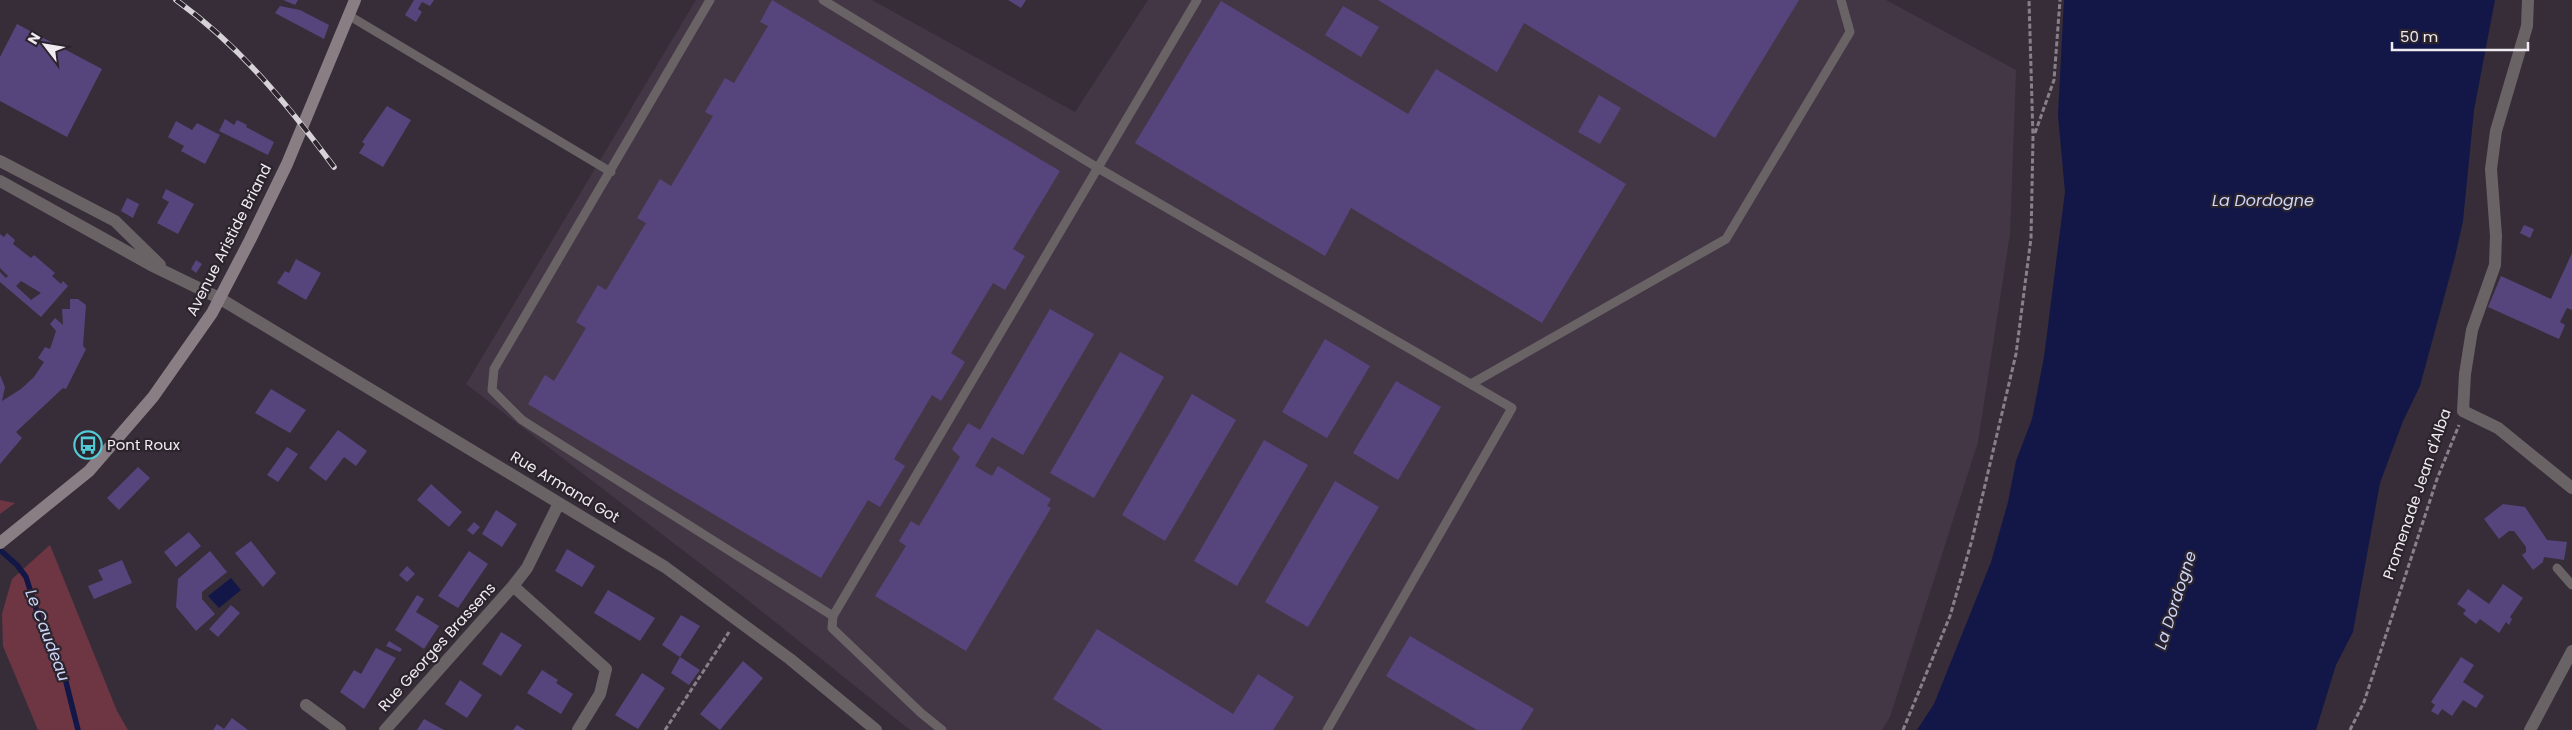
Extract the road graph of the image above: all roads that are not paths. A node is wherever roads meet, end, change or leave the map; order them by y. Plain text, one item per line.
1 (355, 0) edge
2 (710, 0) edge
3 (823, 0) edge
4 (1197, 0) edge
5 (1841, 0) edge
6 (2528, 0) edge
7 (348, 15) junction
8 (0, 161) edge
9 (1098, 168) junction
10 (611, 172) junction
11 (0, 181) edge
12 (165, 270) junction
13 (219, 298) junction
14 (1470, 384) junction
15 (2572, 488) edge
16 (559, 503) junction
17 (0, 543) edge
18 (2557, 568) dead end
19 (2572, 585) edge
20 (513, 586) junction
21 (833, 616) junction
22 (2572, 651) edge
23 (306, 705) dead end
24 (340, 730) edge
25 (385, 730) edge
26 (578, 730) edge
27 (876, 730) edge
28 (942, 730) edge
29 (1327, 730) edge
30 (2530, 730) edge

1 - 7 main road, Avenue Aristide Briand
2 - 10 lane
3 - 9 lane
4 - 9 lane
5 - 14 lane
6 - 15 street, Promenade Jean d'Alba
7 - 10 lane
7 - 13 main road, Avenue Aristide Briand
8 - 12 street
9 - 14 lane
9 - 21 lane
10 - 21 lane
11 - 12 street
12 - 13 street, Rue Armand Got
13 - 16 street, Rue Armand Got
13 - 17 main road, Avenue Aristide Briand
14 - 29 lane
16 - 20 street, Rue Georges Brassens
16 - 27 street, Rue Armand Got
18 - 19 lane
20 - 25 street, Rue Georges Brassens
20 - 26 street, Rue Georges Brassens
21 - 28 lane
22 - 30 street
23 - 24 street

